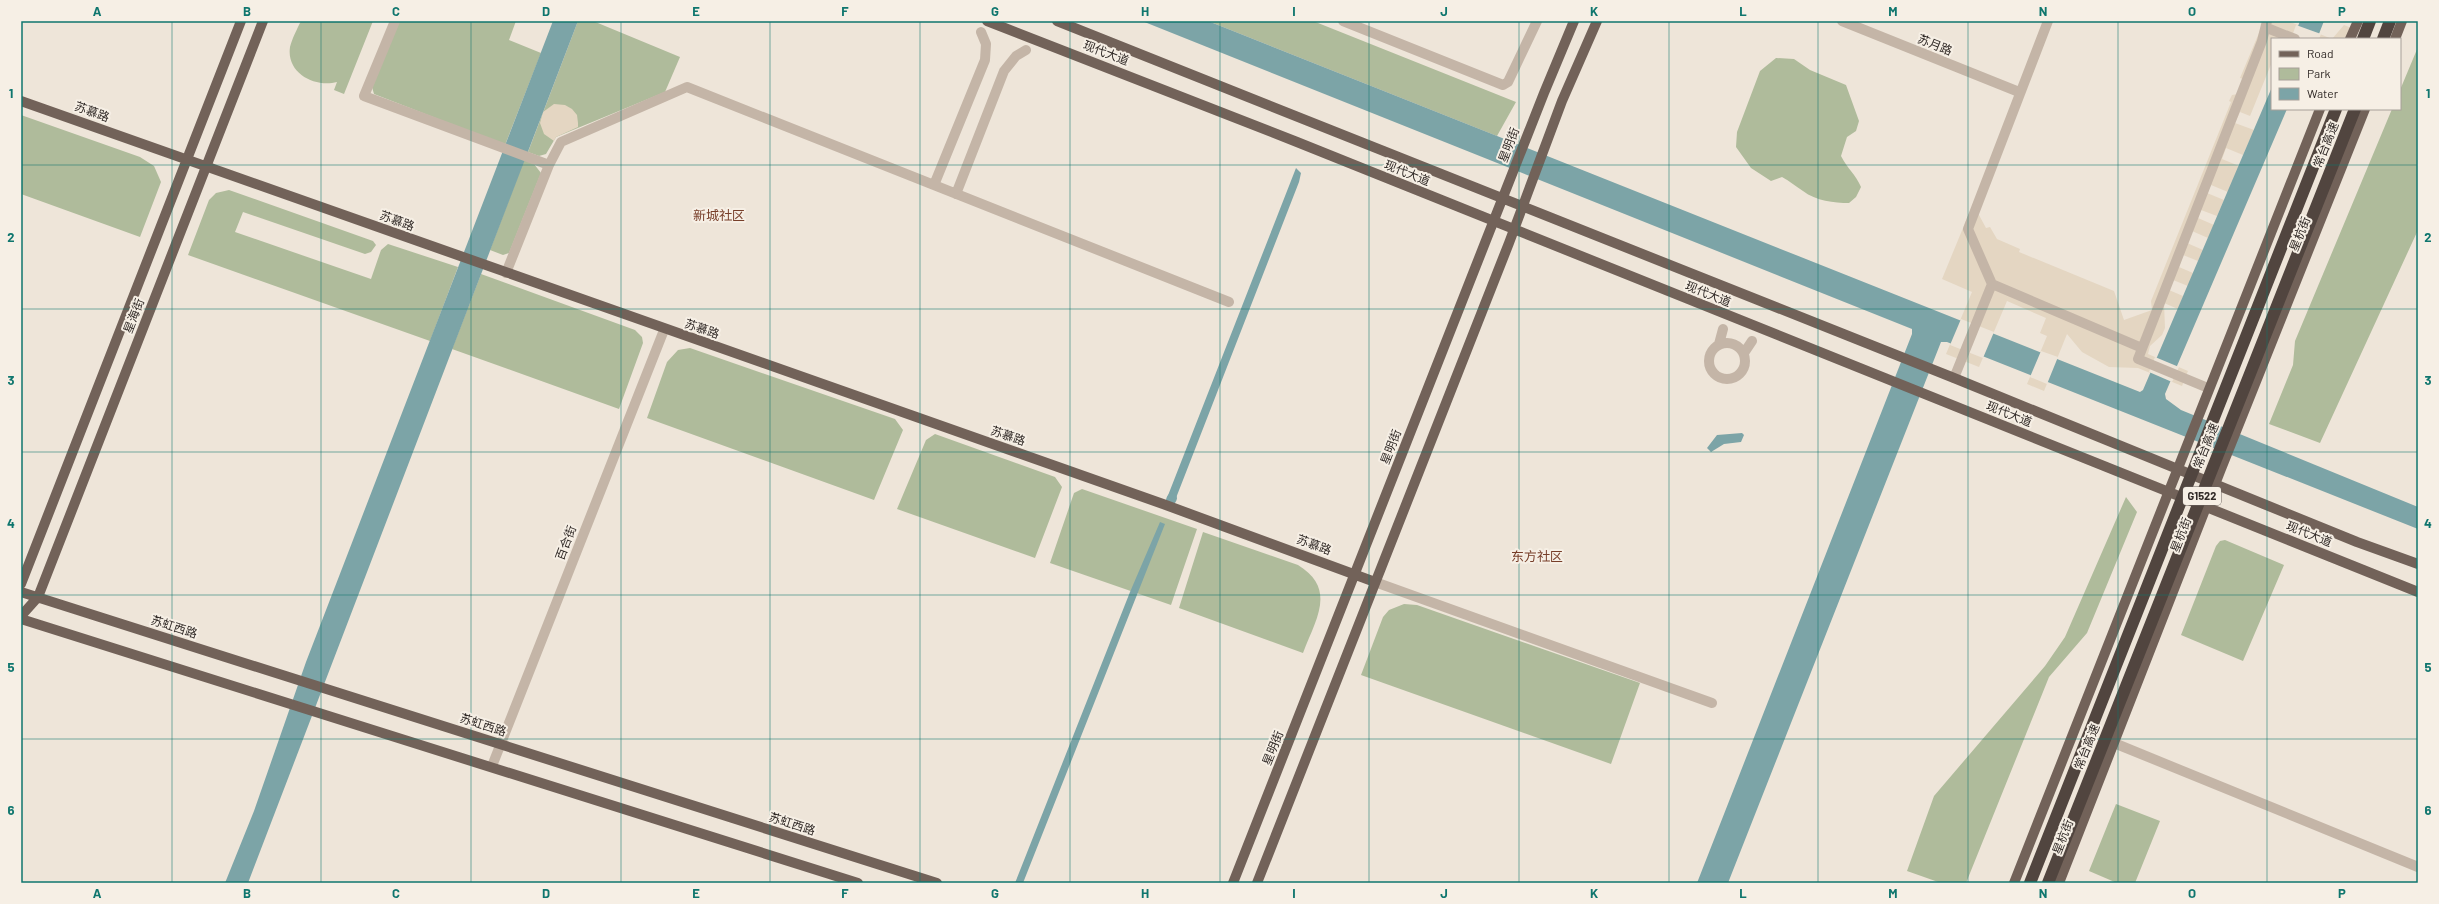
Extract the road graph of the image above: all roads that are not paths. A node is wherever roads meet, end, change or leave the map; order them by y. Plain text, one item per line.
1 (241, 21) edge
2 (263, 21) edge
3 (395, 21) edge
4 (988, 21) edge
5 (1057, 21) edge
6 (1343, 21) edge
7 (1537, 21) edge
8 (1574, 21) edge
9 (1597, 21) edge
10 (1842, 21) edge
11 (2048, 21) edge
12 (2358, 21) edge
13 (2370, 21) edge
14 (2390, 21) edge
15 (2402, 21) edge
16 (2267, 24) edge
17 (981, 32) dead end
18 (2291, 37) edge
19 (2350, 38) edge
20 (2363, 38) edge
21 (2383, 38) edge
22 (2395, 38) edge
23 (1026, 50) dead end
24 (2019, 92) junction
25 (21, 101) edge
26 (2320, 110) edge
27 (2336, 110) edge
28 (2355, 110) edge
29 (2365, 110) edge
30 (187, 160) junction
31 (549, 164) junction
32 (206, 167) junction
33 (934, 185) junction
34 (956, 194) junction
35 (1503, 198) junction
36 (1523, 207) junction
37 (1494, 222) junction
38 (1514, 230) junction
39 (506, 273) junction
40 (1992, 284) junction
41 (1230, 302) dead end
42 (1723, 329) dead end
43 (664, 330) junction
44 (1752, 341) dead end
45 (1719, 344) junction
46 (2142, 348) junction
47 (1744, 353) junction
48 (1954, 378) junction
49 (2208, 388) junction
50 (2178, 468) junction
51 (2215, 483) junction
52 (2168, 491) junction
53 (2206, 507) junction
54 (2418, 564) edge
55 (1355, 574) junction
56 (1375, 582) junction
57 (21, 584) edge
58 (21, 592) edge
59 (2418, 592) edge
60 (38, 598) junction
61 (21, 617) edge
62 (1712, 703) dead end
63 (2114, 743) junction
64 (501, 744) junction
65 (492, 766) junction
66 (2418, 867) edge
67 (858, 883) edge
68 (938, 883) edge
69 (1234, 883) edge
70 (1257, 883) edge
71 (2014, 883) edge
72 (2030, 883) edge
73 (2048, 883) edge
74 (2059, 883) edge

1 - 30 main road, 星海街
2 - 32 main road, 星海街
3 - 31 street
4 - 37 main road, 现代大道
5 - 35 main road, 现代大道
6 - 7 street
8 - 35 main road, 星明街
9 - 36 main road
10 - 24 street, 苏月路
11 - 24 street
12 - 19 main road
13 - 20 highway
14 - 21 highway
15 - 22 main road
16 - 18 street
16 - 46 street
17 - 33 street
23 - 34 street
24 - 40 street
25 - 30 main road, 苏慕路
26 - 49 main road
27 - 72 highway, 常台高速 / G1522, bridge
28 - 73 highway, 常台高速 / G1522, bridge
29 - 51 main road, 星杭街
30 - 32 main road, 苏慕路
30 - 57 main road, 星海街
31 - 33 street
31 - 39 street
32 - 39 main road, 苏慕路
32 - 60 main road, 星海街
33 - 34 street
34 - 41 street
35 - 36 main road, 现代大道
35 - 37 main road, 星明街
36 - 38 main road
36 - 48 main road, 现代大道
37 - 38 main road, 现代大道
37 - 55 main road, 星明街
38 - 52 main road, 现代大道
38 - 56 main road
39 - 43 main road, 苏慕路
40 - 46 street
40 - 48 street
42 - 45 street
43 - 55 main road, 苏慕路
43 - 64 street, 百合街
44 - 47 street
45 - 47 street
45 - 47 street
46 - 49 street
48 - 50 main road, 现代大道
49 - 50 main road
50 - 51 main road, 现代大道
50 - 52 main road
51 - 53 main road, 星杭街
51 - 54 main road, 现代大道
52 - 53 main road, 现代大道
52 - 71 main road
53 - 59 main road, 现代大道
53 - 63 main road, 星杭街
55 - 56 main road, 苏慕路
55 - 69 main road, 星明街
56 - 62 street
56 - 70 main road
58 - 60 main road, 苏虹西路
60 - 61 main road, 星海街
60 - 64 main road, 苏虹西路
61 - 65 main road
63 - 66 street
63 - 74 main road, 星杭街
64 - 65 street, 百合街
64 - 68 main road, 苏虹西路
65 - 67 main road

